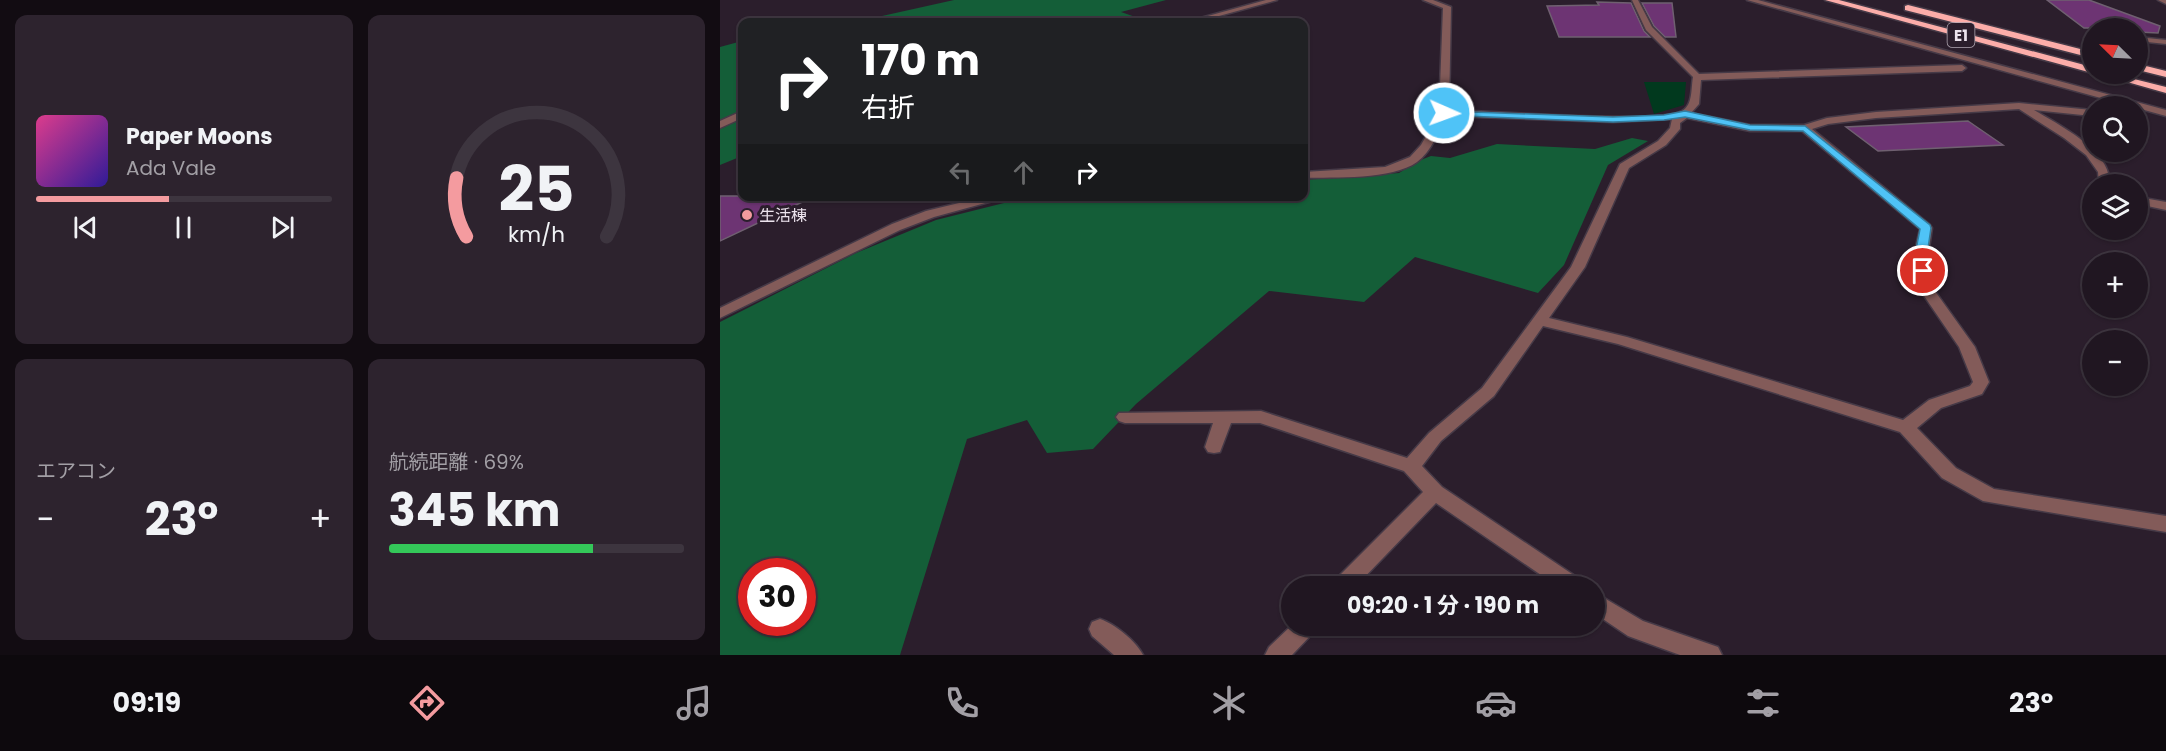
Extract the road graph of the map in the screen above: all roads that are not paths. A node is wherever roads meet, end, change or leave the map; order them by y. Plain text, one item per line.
1 (1274, 0) edge
2 (1426, 0) edge
3 (1635, 0) edge
4 (1750, 0) edge
5 (1829, 0) edge
6 (2161, 0) edge
7 (2166, 2) edge
8 (1900, 6) dead end
9 (1205, 18) edge
10 (2148, 40) edge
11 (2166, 42) edge
12 (1910, 45) junction
13 (2082, 52) edge
14 (2082, 67) edge
15 (1962, 68) junction
16 (2148, 69) edge
17 (2166, 74) edge
18 (1696, 77) junction
19 (2143, 84) edge
20 (2166, 90) edge
21 (2082, 99) edge
22 (2019, 106) junction
23 (2082, 112) edge
24 (1444, 113) junction
25 (2166, 113) edge
26 (1685, 114) junction
27 (738, 116) edge
28 (2148, 116) edge
29 (2166, 121) edge
30 (720, 125) edge
31 (1805, 128) junction
32 (2104, 174) edge
33 (1308, 176) edge
34 (984, 201) edge
35 (2148, 203) edge
36 (2166, 206) edge
37 (720, 314) edge
38 (1541, 321) junction
39 (1125, 417) dead end
40 (1224, 417) junction
41 (1905, 427) junction
42 (1214, 447) dead end
43 (1411, 466) junction
44 (1435, 492) junction
45 (2166, 524) edge
46 (1353, 576) edge
47 (1558, 576) edge
48 (1605, 608) edge
49 (1100, 629) dead end
50 (1295, 636) edge
51 (1131, 655) edge
52 (1277, 655) edge
53 (1710, 655) edge

1 - 9 street
2 - 24 street
3 - 18 street
4 - 12 street
5 - 14 highway, E1
6 - 7 street
8 - 13 highway, E1
10 - 11 street
12 - 15 street
12 - 25 street
15 - 18 street
15 - 21 street
16 - 17 highway
18 - 26 street
19 - 20 highway
22 - 23 street
22 - 31 street
22 - 32 street
24 - 26 street
24 - 33 street
26 - 31 street
26 - 38 street
27 - 30 street
28 - 29 street
31 - 41 street
34 - 37 street
35 - 36 street
38 - 41 street
38 - 43 street
39 - 40 street
40 - 42 street
40 - 43 street
41 - 45 street
43 - 44 street
44 - 46 street
44 - 47 street
48 - 53 street
49 - 51 street
50 - 52 street

